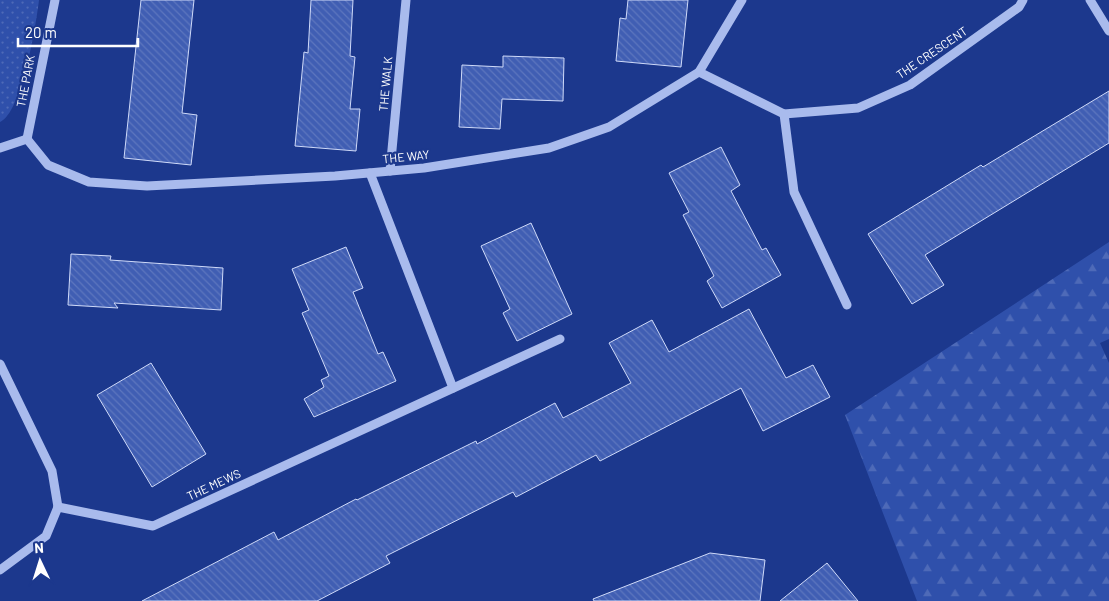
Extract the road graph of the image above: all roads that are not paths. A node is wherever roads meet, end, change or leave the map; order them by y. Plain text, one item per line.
1 (55, 0) edge
2 (406, 0) edge
3 (742, 0) edge
4 (1023, 0) edge
5 (1090, 0) edge
6 (1109, 31) edge
7 (699, 72) junction
8 (784, 114) junction
9 (27, 139) junction
10 (0, 148) edge
11 (390, 171) junction
12 (370, 173) junction
13 (847, 305) dead end
14 (560, 339) dead end
15 (0, 364) edge
16 (453, 388) junction
17 (58, 507) junction
18 (0, 570) edge

1 - 9 street, THE PARK
2 - 11 street, THE WALK
3 - 7 street, THE WAY
4 - 8 street, THE CRESCENT
5 - 6 street
7 - 8 street
7 - 11 street, THE WAY
8 - 13 street
9 - 10 street
9 - 12 street, THE WAY
11 - 12 street, THE WAY
12 - 16 street
14 - 16 street, THE MEWS
15 - 17 street
16 - 17 street, THE MEWS
17 - 18 street

